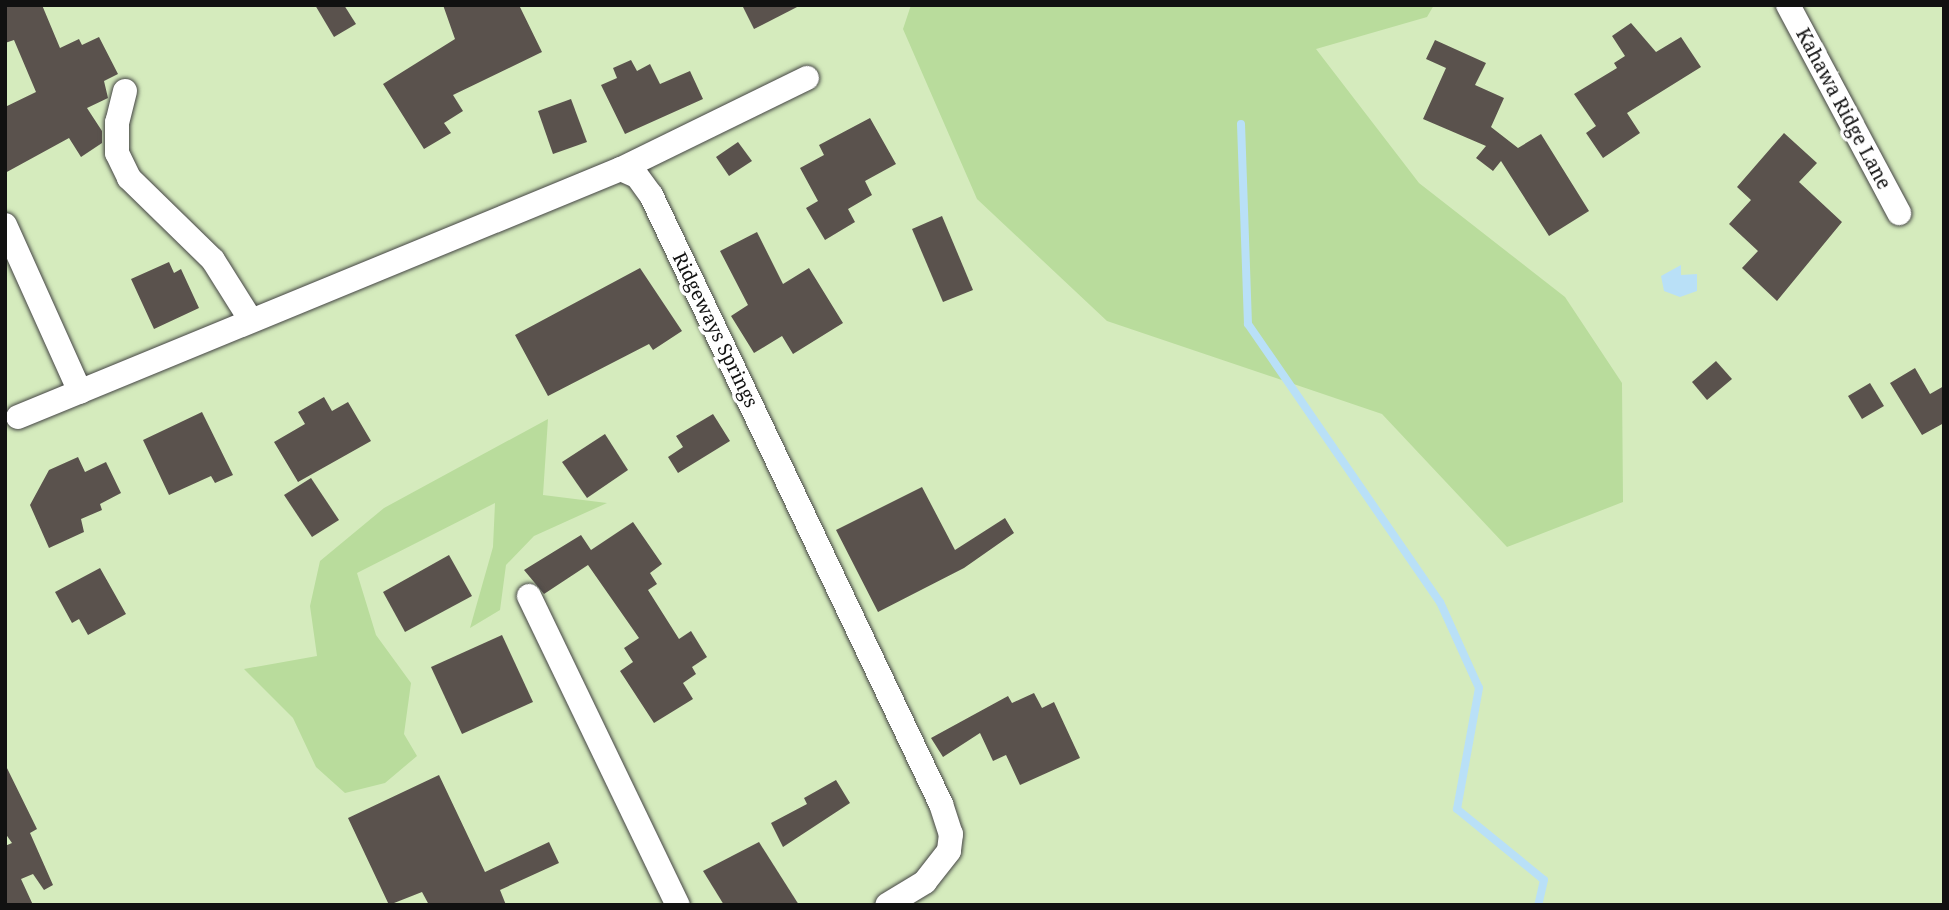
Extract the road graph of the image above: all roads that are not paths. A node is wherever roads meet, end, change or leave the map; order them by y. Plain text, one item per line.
1 (1788, 5) edge
2 (807, 78) dead end
3 (125, 91) dead end
4 (621, 169) junction
5 (1899, 213) dead end
6 (5, 225) edge
7 (250, 319) junction
8 (80, 392) junction
9 (18, 418) dead end
10 (529, 596) dead end
11 (678, 905) edge
12 (887, 905) edge

1 - 5 street, Kahawa Ridge Lane
2 - 4 street
3 - 7 street
4 - 7 street
4 - 12 street, Ridgeways Springs
6 - 8 street
7 - 8 street
8 - 9 street
10 - 11 street

